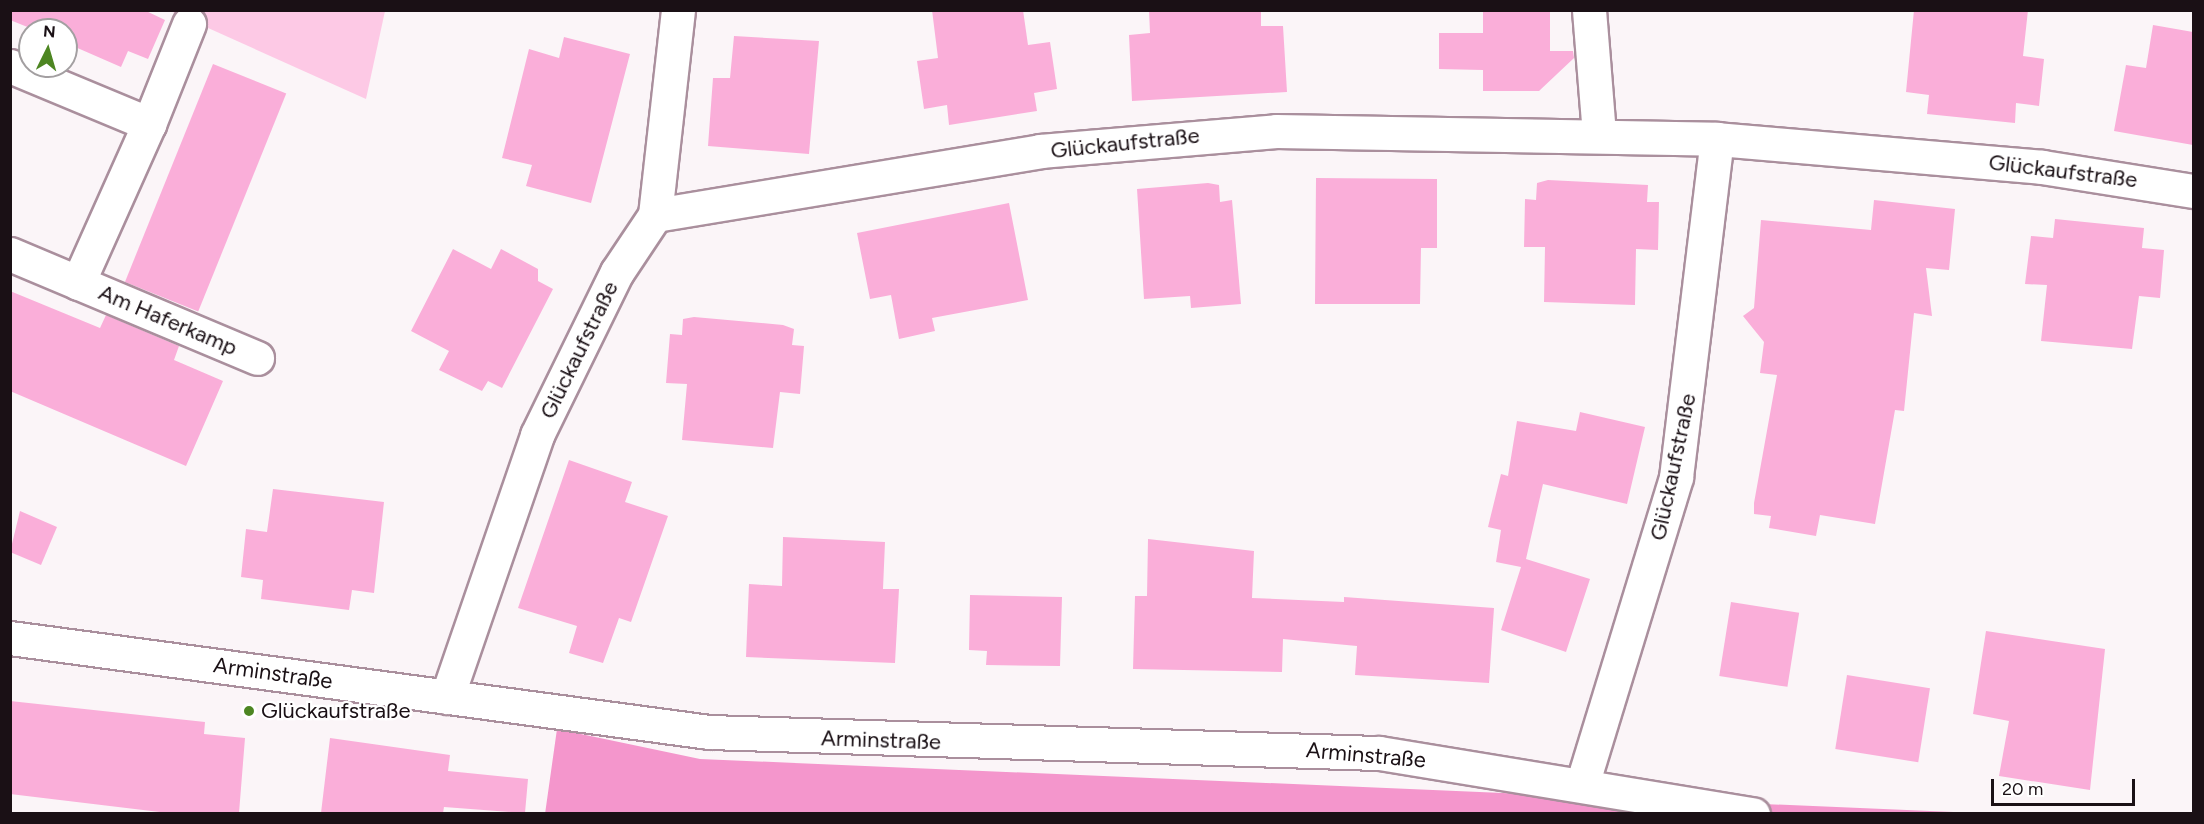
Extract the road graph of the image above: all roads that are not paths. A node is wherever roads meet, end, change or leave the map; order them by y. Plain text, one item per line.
1 (678, 10) edge
2 (1589, 10) edge
3 (189, 24) dead end
4 (10, 66) edge
5 (149, 124) junction
6 (1599, 135) junction
7 (1717, 140) junction
8 (2193, 191) edge
9 (655, 215) junction
10 (10, 254) edge
11 (78, 283) junction
12 (257, 358) dead end
13 (10, 638) edge
14 (447, 697) junction
15 (1582, 785) junction
16 (1753, 813) edge

1 - 9 street, Glückaufstraße
2 - 6 street
3 - 5 street, Am Haferkamp
4 - 5 street
5 - 11 street, Am Haferkamp
6 - 7 street, Glückaufstraße
6 - 9 street, Glückaufstraße
7 - 8 street, Glückaufstraße
7 - 15 street, Glückaufstraße
9 - 14 street, Glückaufstraße
10 - 11 street, Am Haferkamp
11 - 12 street, Am Haferkamp
13 - 14 street, Arminstraße
14 - 15 street, Arminstraße
15 - 16 street, Arminstraße

